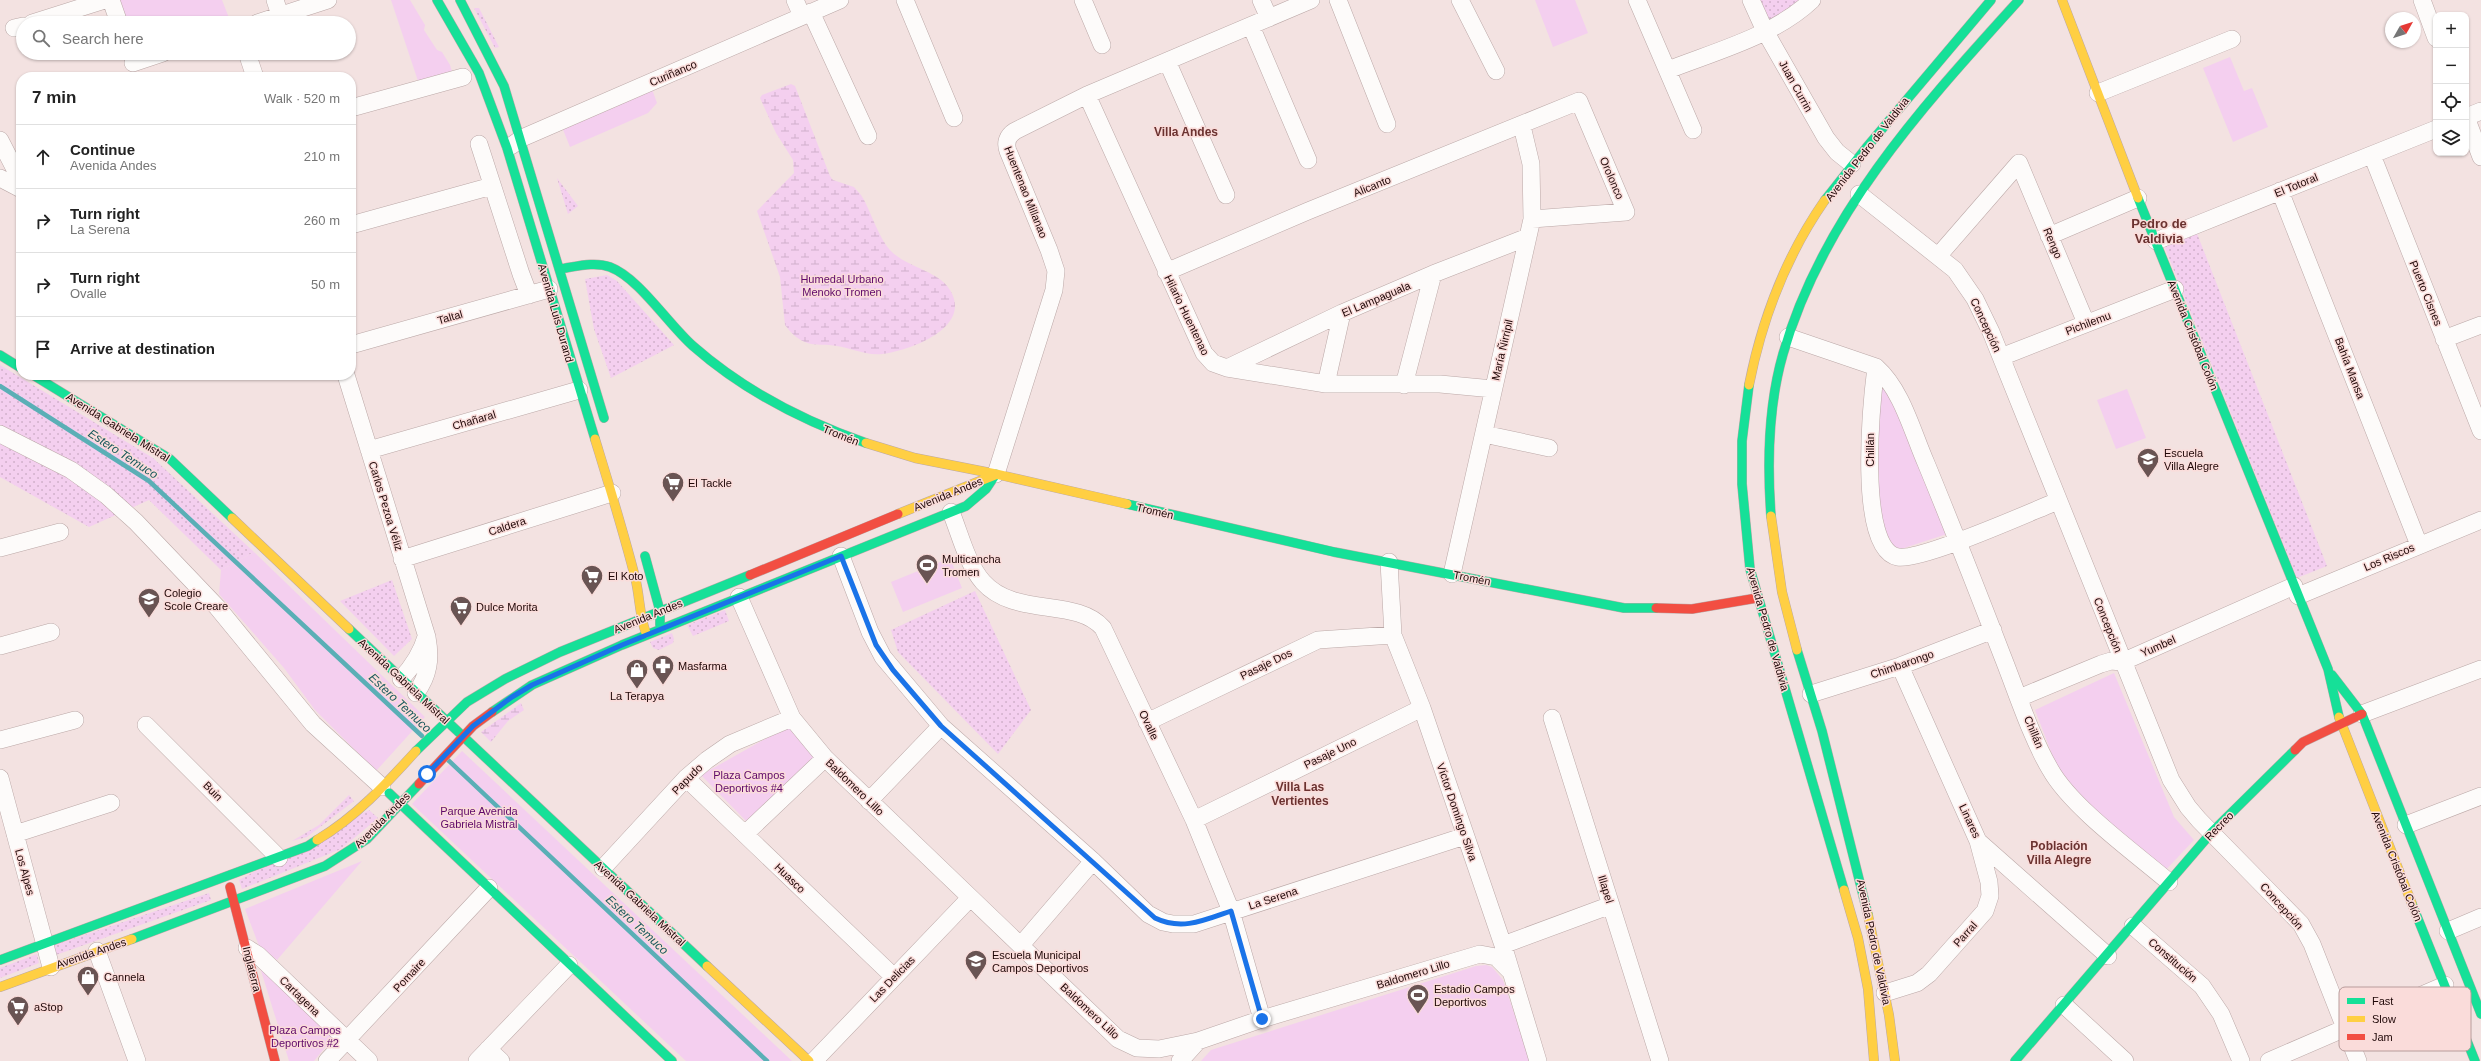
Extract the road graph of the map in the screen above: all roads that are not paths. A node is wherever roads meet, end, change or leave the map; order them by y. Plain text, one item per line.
1 (105, 0) edge
2 (111, 0) edge
3 (328, 0) edge
4 (437, 0) edge
5 (795, 0) edge
6 (840, 0) edge
7 (905, 0) edge
8 (1083, 0) edge
9 (1261, 0) edge
10 (1312, 0) edge
11 (1338, 0) edge
12 (1460, 0) edge
13 (1637, 0) edge
14 (1751, 0) edge
15 (1812, 0) edge
16 (1991, 0) edge
17 (2020, 0) edge
18 (2062, 0) edge
19 (2422, 0) edge
20 (461, 2) edge
21 (278, 8) edge
22 (807, 14) junction
23 (54, 16) edge
24 (117, 16) edge
25 (266, 16) edge
26 (1269, 18) junction
27 (1251, 26) junction
28 (456, 29) junction
29 (2433, 30) edge
30 (1765, 31) junction
31 (2232, 40) dead end
32 (1102, 45) dead end
33 (144, 60) edge
34 (249, 60) edge
35 (1167, 61) junction
36 (133, 64) edge
37 (1668, 70) junction
38 (1496, 71) dead end
39 (253, 72) edge
40 (463, 77) dead end
41 (2098, 93) junction
42 (1087, 95) junction
43 (1579, 101) joint
44 (356, 107) edge
45 (2481, 111) edge
46 (2469, 116) edge
47 (954, 118) dead end
48 (2467, 120) edge
49 (1387, 124) dead end
50 (1522, 126) junction
51 (1694, 130) dead end
52 (2433, 130) edge
53 (868, 136) dead end
54 (522, 138) junction
55 (0, 140) edge
56 (479, 144) dead end
57 (507, 148) junction
58 (2372, 155) junction
59 (2481, 157) edge
60 (1308, 160) dead end
61 (1852, 164) junction
62 (16, 172) edge
63 (0, 178) edge
64 (16, 186) edge
65 (492, 186) junction
66 (2280, 191) junction
67 (1859, 194) junction
68 (1226, 195) dead end
69 (2138, 198) junction
70 (1532, 218) junction
71 (356, 224) edge
72 (2049, 236) junction
73 (1528, 237) junction
74 (2156, 241) junction
75 (1938, 255) junction
76 (609, 266) junction
77 (559, 269) junction
78 (1166, 272) junction
79 (1433, 274) junction
80 (556, 284) junction
81 (2175, 289) junction
82 (529, 295) junction
83 (1342, 313) junction
84 (2086, 324) junction
85 (2481, 325) edge
86 (1788, 337) junction
87 (2444, 339) junction
88 (356, 344) edge
89 (0, 355) edge
90 (2001, 357) junction
91 (16, 365) edge
92 (1876, 367) junction
93 (1227, 368) junction
94 (41, 380) edge
95 (348, 380) edge
96 (1326, 384) junction
97 (1404, 385) junction
98 (1493, 389) junction
99 (579, 390) junction
100 (2479, 421) edge
101 (608, 431) dead end
102 (0, 434) edge
103 (1484, 434) junction
104 (1549, 448) dead end
105 (369, 450) junction
106 (996, 474) junction
107 (612, 492) junction
108 (2058, 501) junction
109 (951, 512) junction
110 (2481, 520) edge
111 (60, 532) dead end
112 (1774, 541) junction
113 (1958, 541) junction
114 (641, 545) dead end
115 (2419, 545) junction
116 (0, 548) edge
117 (841, 556) junction
118 (402, 559) junction
119 (1389, 562) junction
120 (1452, 574) junction
121 (2296, 591) junction
122 (739, 597) junction
123 (1757, 598) junction
124 (660, 611) junction
125 (641, 619) junction
126 (659, 630) junction
127 (1993, 630) junction
128 (52, 632) dead end
129 (647, 635) junction
130 (1393, 635) junction
131 (426, 637) junction
132 (0, 646) edge
133 (2122, 662) junction
134 (1900, 666) junction
135 (2328, 669) junction
136 (2481, 669) edge
137 (401, 679) junction
138 (416, 693) junction
139 (1811, 694) junction
140 (2019, 698) junction
141 (1422, 708) junction
142 (2362, 714) junction
143 (792, 718) junction
144 (1552, 718) dead end
145 (75, 720) dead end
146 (446, 720) junction
147 (1147, 722) junction
148 (2340, 723) junction
149 (146, 725) dead end
150 (941, 726) junction
151 (462, 737) junction
152 (0, 740) edge
153 (825, 758) junction
154 (0, 778) edge
155 (686, 778) junction
156 (382, 787) junction
157 (2481, 796) edge
158 (869, 801) junction
159 (111, 803) dead end
160 (400, 804) junction
161 (1194, 820) junction
162 (2406, 825) junction
163 (2212, 832) junction
164 (15, 834) junction
165 (745, 834) junction
166 (1465, 836) junction
167 (1978, 841) junction
168 (279, 858) junction
169 (1093, 861) junction
170 (602, 868) junction
171 (227, 877) junction
172 (2168, 882) junction
173 (489, 888) junction
174 (970, 898) junction
175 (234, 902) junction
176 (1611, 905) junction
177 (1231, 911) junction
178 (2481, 917) edge
179 (2133, 926) junction
180 (2448, 931) junction
181 (44, 943) junction
182 (1021, 945) junction
183 (1502, 945) junction
184 (247, 948) junction
185 (97, 951) junction
186 (2108, 956) junction
187 (0, 960) edge
188 (569, 965) junction
189 (52, 967) junction
190 (1510, 971) junction
191 (894, 977) junction
192 (2445, 985) joint
193 (0, 987) edge
194 (2440, 987) edge
195 (2470, 987) edge
196 (2471, 989) edge
197 (1885, 993) junction
198 (2064, 1005) junction
199 (2339, 1014) edge
200 (2481, 1014) edge
201 (1262, 1019) junction
202 (2339, 1029) edge
203 (347, 1041) junction
204 (1198, 1041) junction
205 (2354, 1051) edge
206 (2471, 1051) edge
207 (483, 1055) edge
208 (137, 1061) edge
209 (275, 1061) edge
210 (327, 1061) edge
211 (369, 1061) edge
212 (501, 1061) edge
213 (672, 1061) edge
214 (809, 1061) edge
215 (814, 1061) edge
216 (1180, 1061) edge
217 (1538, 1061) edge
218 (1660, 1061) edge
219 (1874, 1061) edge
220 (1895, 1061) edge
221 (2015, 1061) edge
222 (2125, 1061) edge
223 (2241, 1061) edge
224 (2269, 1061) edge
225 (2358, 1061) edge
226 (2475, 1061) edge

1 - 23 street
2 - 24 street
3 - 21 street
4 - 28 street, Avenida Luis Durand
5 - 22 street
6 - 22 street, Curiñanco
7 - 47 street
8 - 32 street
9 - 26 street
10 - 26 street, Huentenao Millanao
11 - 49 street
12 - 38 street
13 - 37 street
14 - 30 street, Juan Currin
15 - 30 street
16 - 61 street, Avenida Pedro de Valdivia
17 - 67 street, Avenida Pedro de Valdivia
18 - 41 street, Avenida Cristóbal Colón
19 - 29 street
20 - 28 street
20 - 54 street, Avenida Luis Durand
21 - 25 street
22 - 53 street
22 - 54 street, Curiñanco
26 - 27 street, Huentenao Millanao
27 - 35 street, Huentenao Millanao
27 - 60 street
28 - 57 street, Avenida Luis Durand
30 - 37 street
30 - 61 street, Juan Currin
31 - 41 street
33 - 36 street
34 - 39 street
35 - 42 street, Huentenao Millanao
35 - 68 street
37 - 51 street
40 - 44 street
41 - 69 street, Avenida Cristóbal Colón
42 - 78 street, Hilario Huentenao
42 - 106 street, Huentenao Millanao
43 - 50 street, Alicanto
43 - 70 street, Orolonco
45 - 46 street
48 - 59 street
50 - 70 street, María Ñirripil
50 - 78 street, Alicanto
52 - 58 street, El Totoral
54 - 57 street, Curiñanco
54 - 77 street, Avenida Luis Durand
55 - 62 street
56 - 65 street
57 - 80 street, Avenida Luis Durand
58 - 66 street, El Totoral
58 - 87 street, Puerto Cisnes
61 - 123 street, Avenida Pedro de Valdivia
63 - 64 street
65 - 71 street
65 - 82 street
66 - 74 street, El Totoral
66 - 115 street, Bahía Mansa
67 - 75 street, Concepción
67 - 86 street, Avenida Pedro de Valdivia
69 - 72 street
69 - 74 street, Avenida Cristóbal Colón
70 - 73 street, María Ñirripil
72 - 75 street, Rengo
72 - 84 street, Rengo
73 - 79 street, El Lampaguala
73 - 98 street, María Ñirripil
74 - 81 street, Avenida Cristóbal Colón
75 - 90 street, Concepción
76 - 77 street, Tromén
76 - 80 street
76 - 106 street, Tromén
77 - 80 street, Avenida Luis Durand
78 - 93 street, Hilario Huentenao
79 - 83 street, El Lampaguala
79 - 97 street
80 - 82 street, Taltal
80 - 99 street, Avenida Luis Durand
80 - 101 street, Avenida Luis Durand
81 - 84 street, Pichilemu
81 - 121 street, Avenida Cristóbal Colón
82 - 88 street, Taltal
83 - 93 street, El Lampaguala
83 - 96 street
84 - 90 street, Pichilemu
85 - 87 street
86 - 92 street, Chillán
86 - 112 street, Avenida Pedro de Valdivia
87 - 100 street, Puerto Cisnes
89 - 91 street
90 - 108 street, Concepción
92 - 113 street, Chillán
92 - 113 street, Chillán
93 - 96 street, Hilario Huentenao
94 - 137 street, Avenida Gabriela Mistral
95 - 105 street, Carlos Pezoa Véliz
96 - 97 street, Hilario Huentenao
97 - 98 street, Hilario Huentenao
98 - 103 street, María Ñirripil
99 - 105 street, Chañaral
99 - 107 street, Avenida Luis Durand
102 - 156 street
103 - 104 street
103 - 120 street, María Ñirripil
105 - 118 street, Carlos Pezoa Véliz
106 - 109 street, Avenida Andes
106 - 119 street, Tromén
106 - 124 street, Avenida Andes
107 - 118 street, Caldera
107 - 125 street, Avenida Luis Durand
108 - 113 street
108 - 133 street, Concepción
109 - 117 street, Avenida Andes
109 - 147 street, Ovalle
110 - 115 street, Los Riscos
111 - 116 street
112 - 123 street
112 - 139 street, Avenida Pedro de Valdivia
113 - 127 street, Chillán
114 - 124 street
115 - 121 street, Los Riscos
117 - 122 street, Avenida Andes
117 - 150 street, La Serena
118 - 131 street, Carlos Pezoa Véliz
119 - 120 street, Tromén
119 - 130 street, Víctor Domingo Silva
120 - 123 street, Tromén
121 - 133 street, Yumbel
121 - 135 street, Avenida Cristóbal Colón
122 - 126 street, Avenida Andes
122 - 143 street, Baldomero Lillo
123 - 219 street, Avenida Pedro de Valdivia
124 - 125 street, Avenida Andes
124 - 126 street
125 - 129 street, Avenida Luis Durand
125 - 146 street, Avenida Andes
126 - 129 street, Avenida Andes
127 - 134 street, Chimbarongo
127 - 140 street, Chillán
128 - 132 street
129 - 151 street, Avenida Andes
130 - 141 street, Víctor Domingo Silva
130 - 147 street, Pasaje Dos
131 - 137 street
131 - 138 street, Carlos Pezoa Véliz
133 - 140 street, Yumbel
133 - 163 street, Concepción
134 - 139 street, Chimbarongo
134 - 167 street, Linares
135 - 142 street, Avenida Cristóbal Colón
135 - 148 street, Avenida Cristóbal Colón
136 - 142 street, Recreo
137 - 138 street, Avenida Gabriela Mistral
138 - 146 street, Avenida Gabriela Mistral
139 - 197 street, Avenida Pedro de Valdivia
140 - 172 street, Chillán
141 - 161 street, Pasaje Uno
141 - 166 street, Víctor Domingo Silva
142 - 148 street, Recreo
142 - 162 street, Avenida Cristóbal Colón
143 - 153 street, Baldomero Lillo
143 - 155 street, Papudo
144 - 176 street, Illapel
145 - 152 street
146 - 151 street, Avenida Gabriela Mistral
146 - 156 street, Avenida Andes
147 - 161 street, Ovalle
148 - 163 street, Recreo
148 - 192 street, Avenida Cristóbal Colón
149 - 168 street, Buin
150 - 158 street
150 - 169 street, La Serena
151 - 160 street, Avenida Andes
151 - 170 street, Avenida Gabriela Mistral
153 - 158 street, Baldomero Lillo
153 - 165 street
154 - 164 street, Los Alpes
155 - 165 street, Huasco
155 - 170 street, Papudo
156 - 160 street
156 - 168 street, Avenida Andes
157 - 162 street
158 - 174 street, Baldomero Lillo
159 - 164 street
160 - 173 street
160 - 175 street, Avenida Andes
161 - 177 street, Ovalle
162 - 180 street, Avenida Cristóbal Colón
163 - 172 street, Recreo
163 - 199 street, Concepción
164 - 181 street, Los Alpes
165 - 191 street, Huasco
166 - 177 street, La Serena
166 - 183 street, Víctor Domingo Silva
167 - 186 street, Linares
167 - 197 street, Parral
168 - 171 street, Avenida Andes
169 - 177 street, La Serena
169 - 182 street
170 - 214 street, Avenida Gabriela Mistral
171 - 175 street, Inglaterra
171 - 181 street, Avenida Andes
172 - 179 street, Recreo
173 - 188 street
173 - 203 street, Pomaire
174 - 182 street, Baldomero Lillo
174 - 191 street, Las Delicias
175 - 184 street, Inglaterra
175 - 185 street, Avenida Andes
176 - 183 street
176 - 218 street, Illapel
177 - 201 street, Ovalle
178 - 180 street
179 - 186 street, Recreo
179 - 223 street, Constitución
180 - 195 street, Avenida Cristóbal Colón
181 - 187 street, Avenida Andes
181 - 189 street, Los Alpes
182 - 204 street, Baldomero Lillo
183 - 190 street, Víctor Domingo Silva
184 - 203 street, Cartagena
184 - 209 street, Inglaterra
185 - 189 street, Avenida Andes
185 - 208 street
186 - 198 street, Recreo
188 - 207 street
188 - 213 street
189 - 193 street, Avenida Andes
190 - 201 street, Baldomero Lillo
190 - 217 street, Víctor Domingo Silva
191 - 215 street, Las Delicias
192 - 194 street
196 - 200 street, Avenida Cristóbal Colón
197 - 220 street, Avenida Pedro de Valdivia
198 - 221 street, Recreo
198 - 222 street
201 - 204 street, Baldomero Lillo
202 - 224 street
203 - 210 street, Pomaire
203 - 211 street, Cartagena
204 - 216 street
205 - 225 street, Concepción
206 - 226 street, Avenida Cristóbal Colón
207 - 212 street

